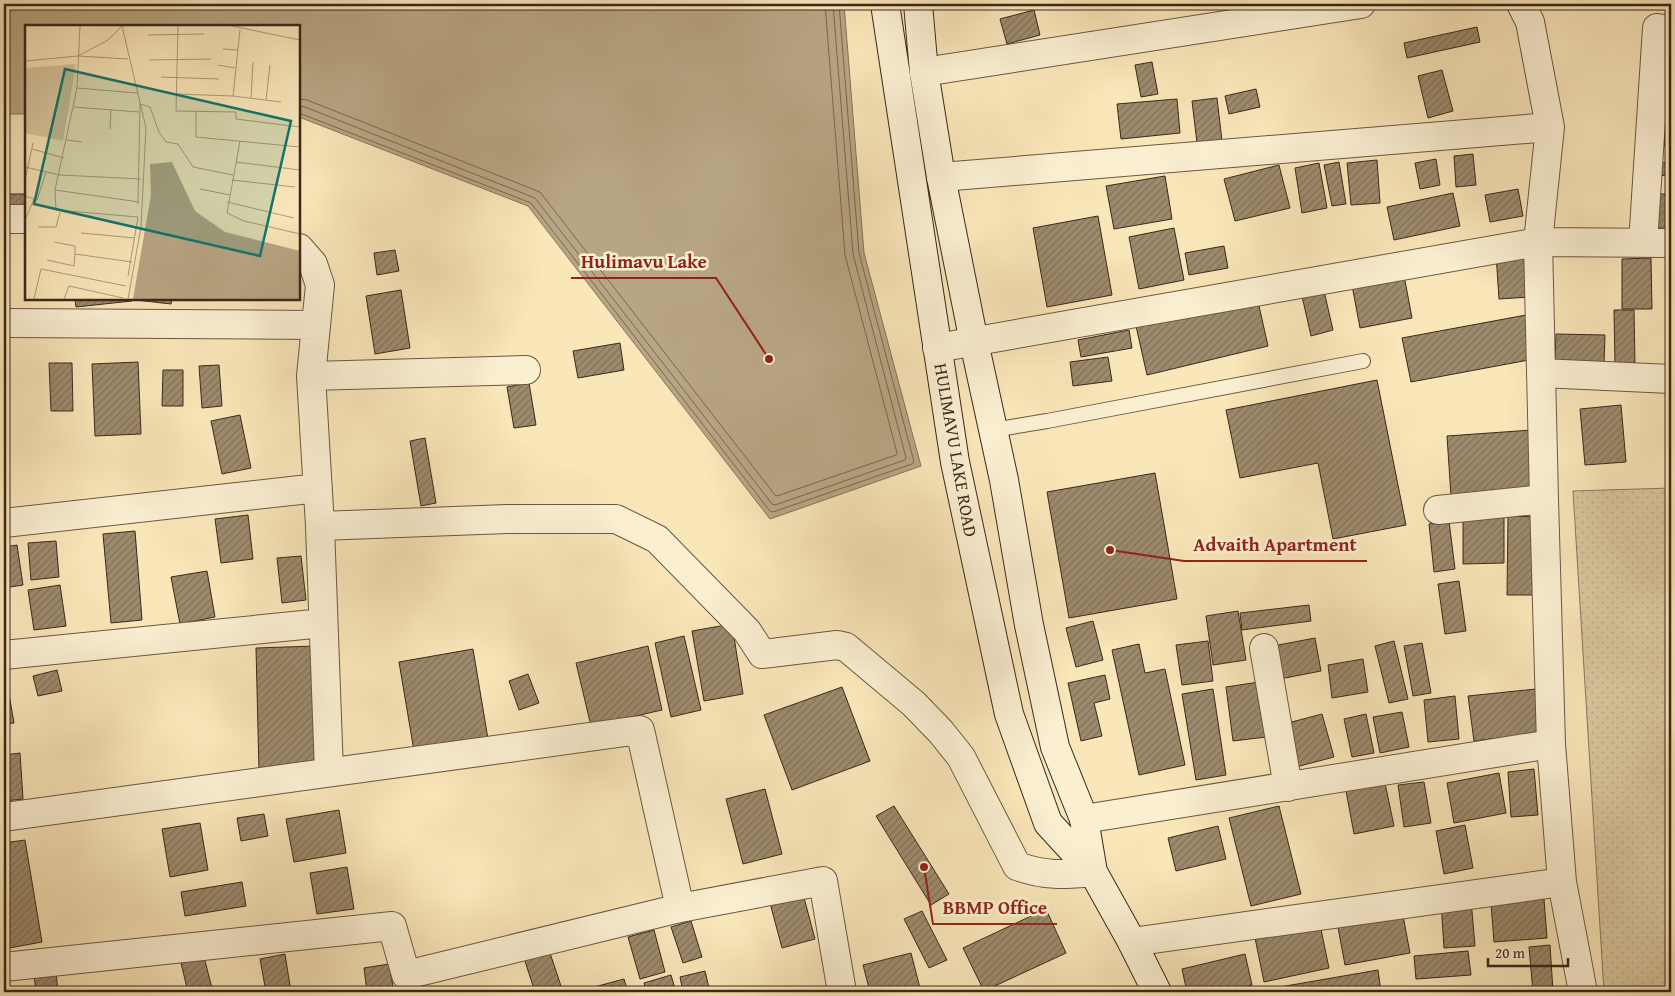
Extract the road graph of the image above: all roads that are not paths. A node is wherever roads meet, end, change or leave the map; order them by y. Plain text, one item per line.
1 (885, 4) edge
2 (918, 4) edge
3 (1361, 4) edge
4 (1521, 4) edge
5 (1671, 30) edge
6 (924, 72) junction
7 (1550, 127) junction
8 (941, 177) junction
9 (4, 219) edge
10 (25, 219) edge
11 (1538, 242) junction
12 (1642, 243) junction
13 (1671, 243) edge
14 (300, 249) edge
15 (4, 323) edge
16 (316, 325) junction
17 (974, 342) junction
18 (938, 348) junction
19 (1363, 360) dead end
20 (526, 370) dead end
21 (1541, 373) junction
22 (311, 376) junction
23 (1671, 379) edge
24 (993, 430) junction
25 (318, 488) junction
26 (1544, 499) junction
27 (1438, 510) dead end
28 (4, 523) edge
29 (320, 526) junction
30 (323, 623) junction
31 (1264, 648) dead end
32 (4, 655) edge
33 (1551, 744) junction
34 (329, 772) junction
35 (1288, 787) junction
36 (4, 817) edge
37 (1084, 819) junction
38 (1093, 872) junction
39 (1562, 882) junction
40 (680, 908) junction
41 (1132, 942) junction
42 (4, 966) edge
43 (842, 992) edge
44 (1157, 992) edge
45 (1583, 992) edge

1 - 18 street, HULIMAVU LAKE ROAD
2 - 6 street, HULIMAVU LAKE ROAD
3 - 6 street
4 - 7 street
5 - 12 street
6 - 8 street, HULIMAVU LAKE ROAD
7 - 8 street
7 - 11 street
8 - 17 street, HULIMAVU LAKE ROAD
9 - 10 street
11 - 12 street
11 - 17 street
11 - 21 street
12 - 13 street
14 - 16 street
15 - 16 street
16 - 22 street
17 - 18 street
17 - 24 street, HULIMAVU LAKE ROAD
18 - 38 street, HULIMAVU LAKE ROAD
19 - 24 lane
20 - 22 street
21 - 23 street
21 - 26 street
22 - 25 street
24 - 37 street, HULIMAVU LAKE ROAD
25 - 28 street
25 - 29 street
26 - 27 street
26 - 33 street
29 - 30 street
29 - 38 street
30 - 32 street
30 - 34 street
31 - 35 street
33 - 35 street
33 - 39 street
34 - 36 street
34 - 40 street
35 - 37 street
37 - 38 street, HULIMAVU LAKE ROAD
38 - 41 street, HULIMAVU LAKE ROAD
39 - 41 street
39 - 45 street
40 - 42 street
40 - 43 street
41 - 44 street, HULIMAVU LAKE ROAD

